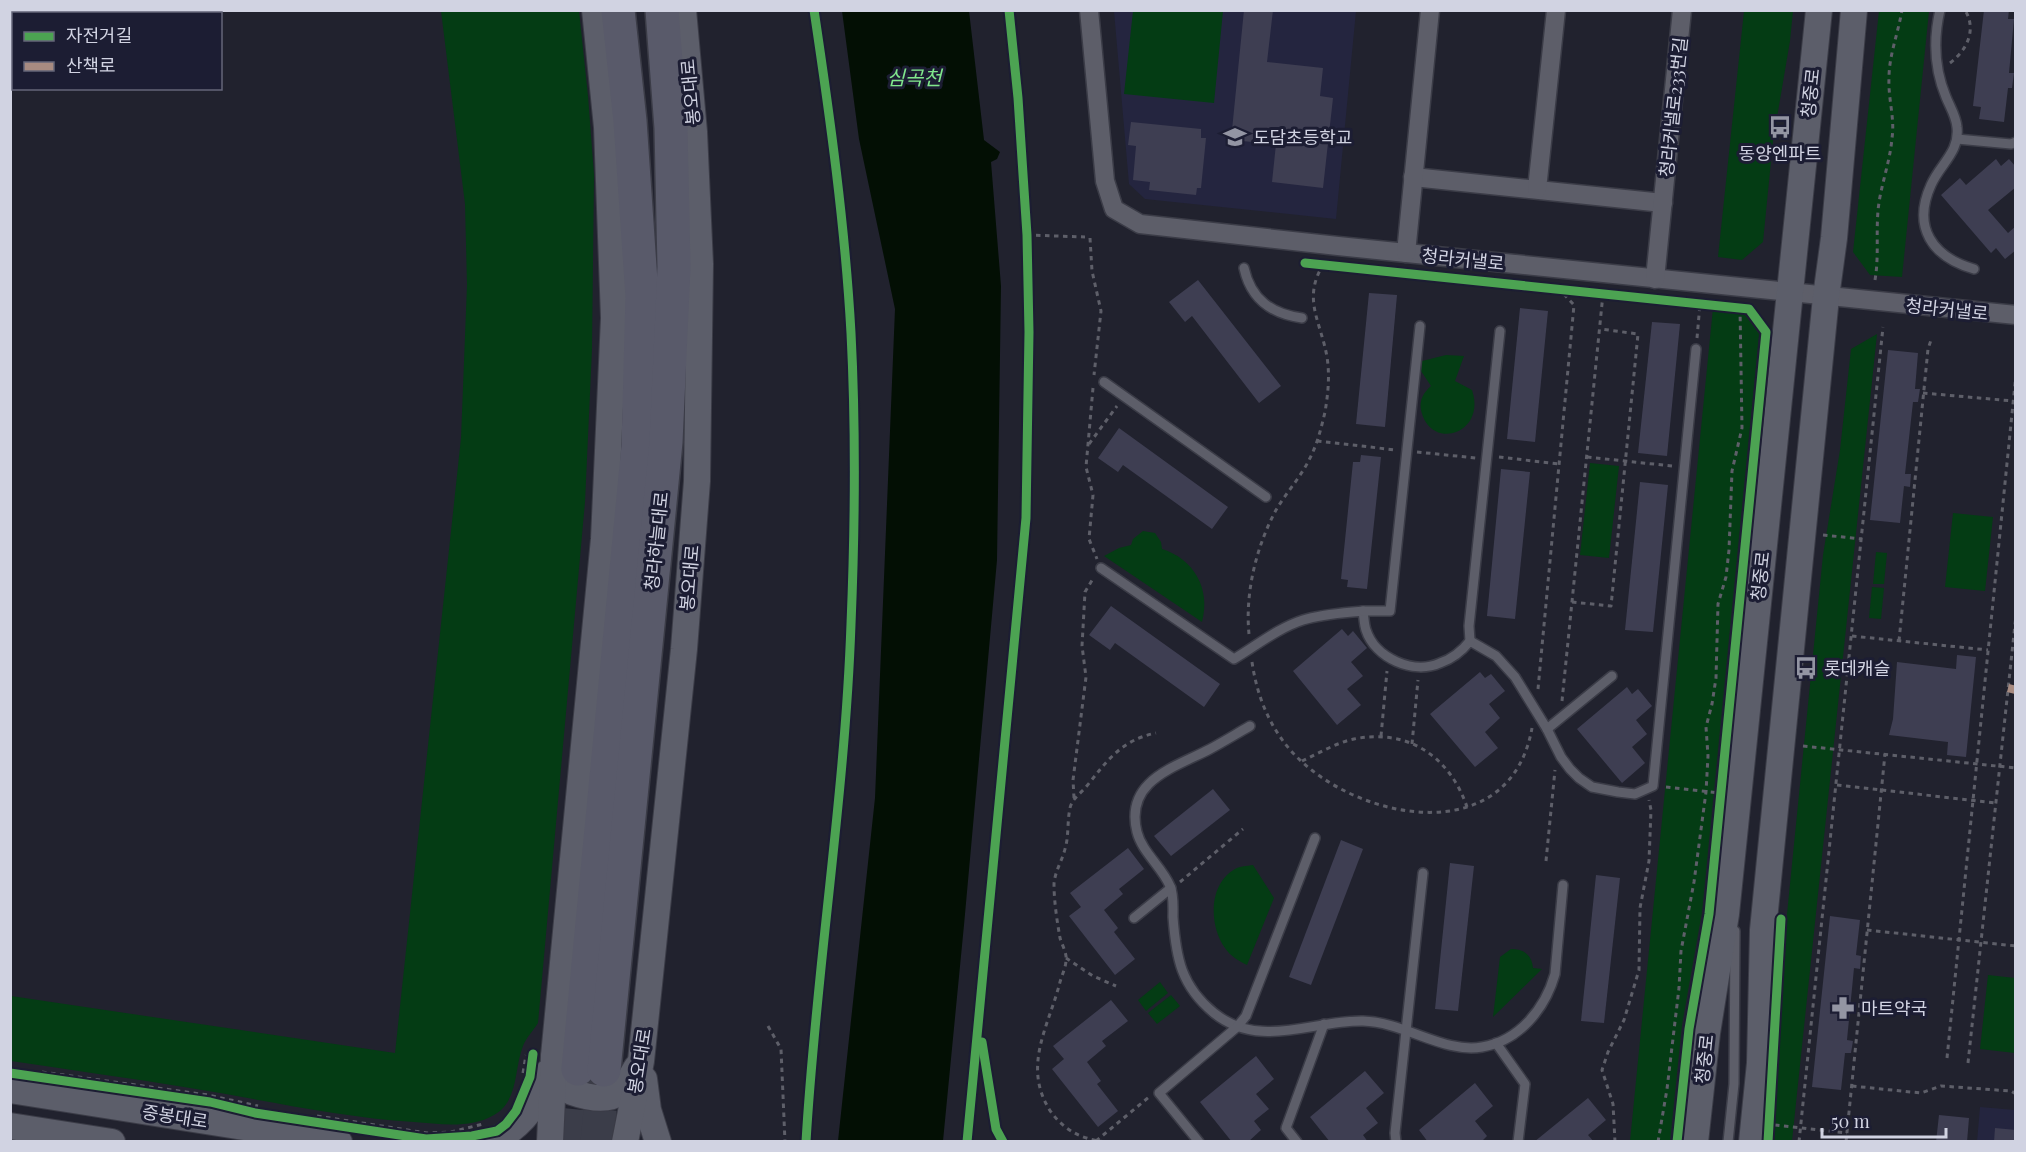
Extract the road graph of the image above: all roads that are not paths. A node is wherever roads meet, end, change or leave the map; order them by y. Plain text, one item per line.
1 (595, 10) edge
2 (618, 10) edge
3 (663, 10) edge
4 (683, 10) edge
5 (1089, 10) edge
6 (1430, 10) edge
7 (1556, 10) edge
8 (1682, 10) edge
9 (1819, 10) edge
10 (1854, 10) edge
11 (1940, 10) edge
12 (1957, 139) junction
13 (2016, 142) edge
14 (1413, 177) junction
15 (1537, 189) junction
16 (1663, 202) junction
17 (1406, 253) junction
18 (1244, 268) dead end
19 (1974, 268) dead end
20 (1655, 279) junction
21 (1789, 292) junction
22 (1826, 297) junction
23 (2016, 315) edge
24 (1302, 318) dead end
25 (1420, 326) dead end
26 (1500, 331) dead end
27 (1696, 349) road end
28 (1104, 382) dead end
29 (1266, 497) dead end
30 (1101, 568) road end
31 (1363, 611) junction
32 (1470, 641) junction
33 (1612, 676) dead end
34 (1250, 726) dead end
35 (1547, 729) junction
36 (1315, 838) dead end
37 (1733, 851) junction
38 (1423, 873) dead end
39 (1563, 885) dead end
40 (1171, 888) junction
41 (1134, 918) dead end
42 (1324, 1024) junction
43 (1237, 1027) junction
44 (1406, 1029) junction
45 (1496, 1042) junction
46 (641, 1060) junction
47 (559, 1061) junction
48 (25, 1079) edge
49 (10, 1126) edge
50 (1766, 1129) edge
51 (499, 1131) edge
52 (112, 1142) edge
53 (339, 1142) edge
54 (550, 1142) edge
55 (625, 1142) edge
56 (658, 1142) edge
57 (1199, 1142) edge
58 (1298, 1142) edge
59 (1396, 1142) edge
60 (1518, 1142) edge
61 (1695, 1142) edge
62 (1728, 1142) edge

1 - 47 street
2 - 47 highway, 청라하늘대로
3 - 47 highway, 청라하늘대로
4 - 46 street, 봉오대로
5 - 17 street, 청라커낼로
6 - 14 street
7 - 15 street
8 - 16 street, 청라커낼로233번길
9 - 21 street, 청중로
10 - 22 street, 청중로
11 - 12 lane
12 - 13 lane
12 - 19 lane
14 - 15 street, 청라커낼로233번길
14 - 17 street
15 - 16 street, 청라커낼로233번길
16 - 20 street, 청라커낼로233번길
17 - 20 street, 청라커낼로
18 - 24 lane
20 - 21 street, 청라커낼로
21 - 22 street, 청라커낼로
21 - 37 street, 청중로
22 - 23 street, 청라커낼로
22 - 50 street, 청중로
25 - 31 lane
26 - 32 lane
27 - 35 lane
28 - 29 lane
30 - 31 lane
31 - 32 lane
32 - 35 lane
33 - 35 lane
34 - 40 lane
36 - 43 lane
37 - 61 street, 청중로
37 - 62 lane
38 - 44 lane
39 - 45 lane
40 - 41 lane
40 - 43 lane
42 - 43 lane
42 - 44 lane
42 - 58 lane
43 - 57 lane
44 - 45 lane
44 - 59 lane
45 - 60 lane
46 - 47 street
46 - 55 street, 봉오대로
46 - 56 street
47 - 51 street
47 - 54 street
48 - 53 street, 중봉대로
49 - 52 street

